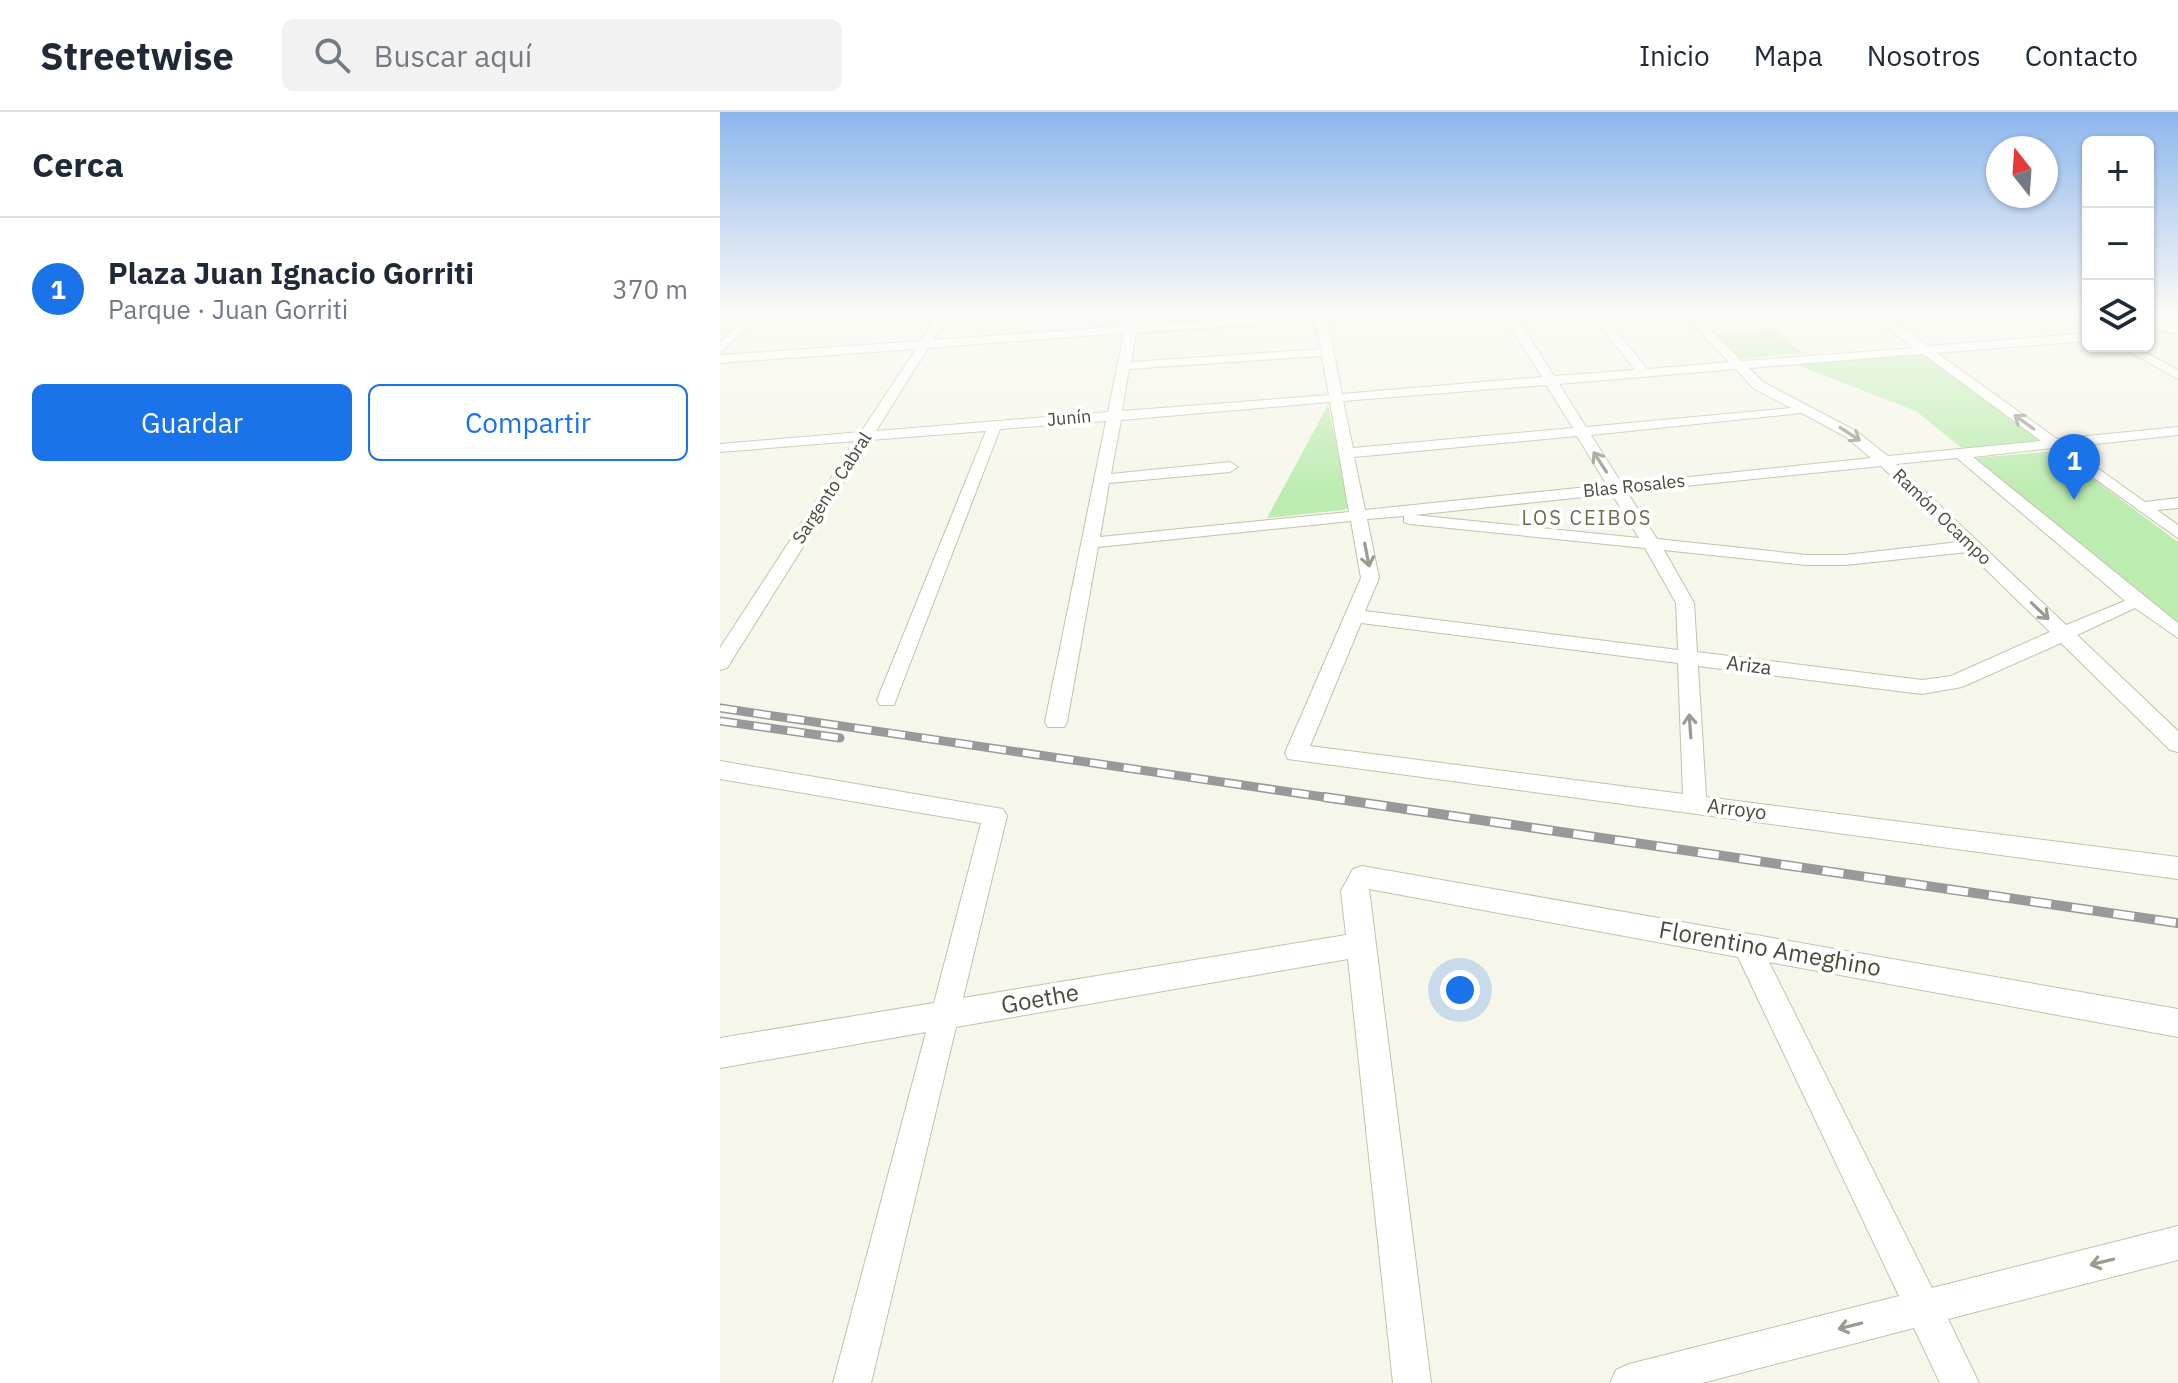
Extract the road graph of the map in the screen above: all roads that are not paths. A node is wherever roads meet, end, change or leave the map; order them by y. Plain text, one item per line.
1 (906, 373) edge
2 (1124, 373) edge
3 (1330, 373) edge
4 (1544, 373) edge
5 (1627, 373) edge
6 (1745, 373) edge
7 (1957, 373) edge
8 (1548, 380) junction
9 (1335, 397) junction
10 (1803, 409) junction
11 (1116, 414) junction
12 (995, 425) junction
13 (1580, 431) junction
14 (2178, 431) edge
15 (866, 436) junction
16 (2055, 444) junction
17 (727, 447) edge
18 (1346, 453) junction
19 (1961, 454) junction
20 (1884, 461) junction
21 (720, 463) edge
22 (1230, 467) dead end
23 (1104, 479) junction
24 (1617, 488) junction
25 (2178, 503) edge
26 (2142, 507) junction
27 (1386, 512) junction
28 (1359, 514) junction
29 (2178, 533) edge
30 (1091, 543) junction
31 (1653, 545) junction
32 (1973, 546) junction
33 (2127, 606) dead end
34 (1356, 616) junction
35 (2178, 632) edge
36 (2065, 634) junction
37 (1686, 657) junction
38 (720, 663) edge
39 (887, 700) dead end
40 (1056, 722) dead end
41 (2178, 744) edge
42 (720, 770) edge
43 (1695, 804) junction
44 (2178, 868) edge
45 (1746, 944) junction
46 (1361, 945) junction
47 (945, 1015) junction
48 (2178, 1023) edge
49 (720, 1053) edge
50 (2178, 1243) edge
51 (1923, 1308) junction
52 (852, 1383) edge
53 (1412, 1383) edge
54 (1629, 1383) edge
55 (1960, 1383) edge

1 - 15 street, Sargento Cabral
2 - 11 street
3 - 9 street
4 - 8 street
5 - 8 street, Junín
6 - 10 street, Ramón Ocampo
16 -> 7 street
8 - 9 street, Junín
8 - 13 street
9 - 11 street, Junín
9 - 18 street
10 - 13 street
10 -> 20 street, Ramón Ocampo
11 - 12 street, Junín
11 - 23 street
12 - 15 street, Junín
12 - 39 street
13 - 18 street
24 -> 13 street
14 - 16 street, Blas Rosales
15 - 17 street, Junín
15 - 38 street, Sargento Cabral
16 - 19 street, Blas Rosales
16 - 26 street
17 - 21 street
18 - 28 street
19 - 20 street, Blas Rosales
19 - 35 street
20 - 24 street, Blas Rosales
20 - 32 street, Ramón Ocampo
22 - 23 street
23 - 30 street
24 - 27 street, Blas Rosales
24 - 31 street
25 - 26 street
26 - 29 street
27 - 28 street, Blas Rosales
27 - 31 street
28 - 30 street, Blas Rosales
28 -> 34 street
30 - 40 street
31 - 32 street
31 - 37 street
32 -> 36 street, Ramón Ocampo
33 - 36 street, Ariza
34 - 37 street, Ariza
34 - 43 street, Arroyo
36 - 37 street, Ariza
36 - 41 street, Ramón Ocampo
43 -> 37 street
42 - 47 street
43 - 44 street, Arroyo
45 - 46 street, Florentino Ameghino
45 - 48 street, Florentino Ameghino
45 - 51 street
46 - 47 street, Goethe
46 - 53 street
47 - 49 street, Goethe
47 - 52 street
50 -> 51 street
51 -> 54 street
51 - 55 street

